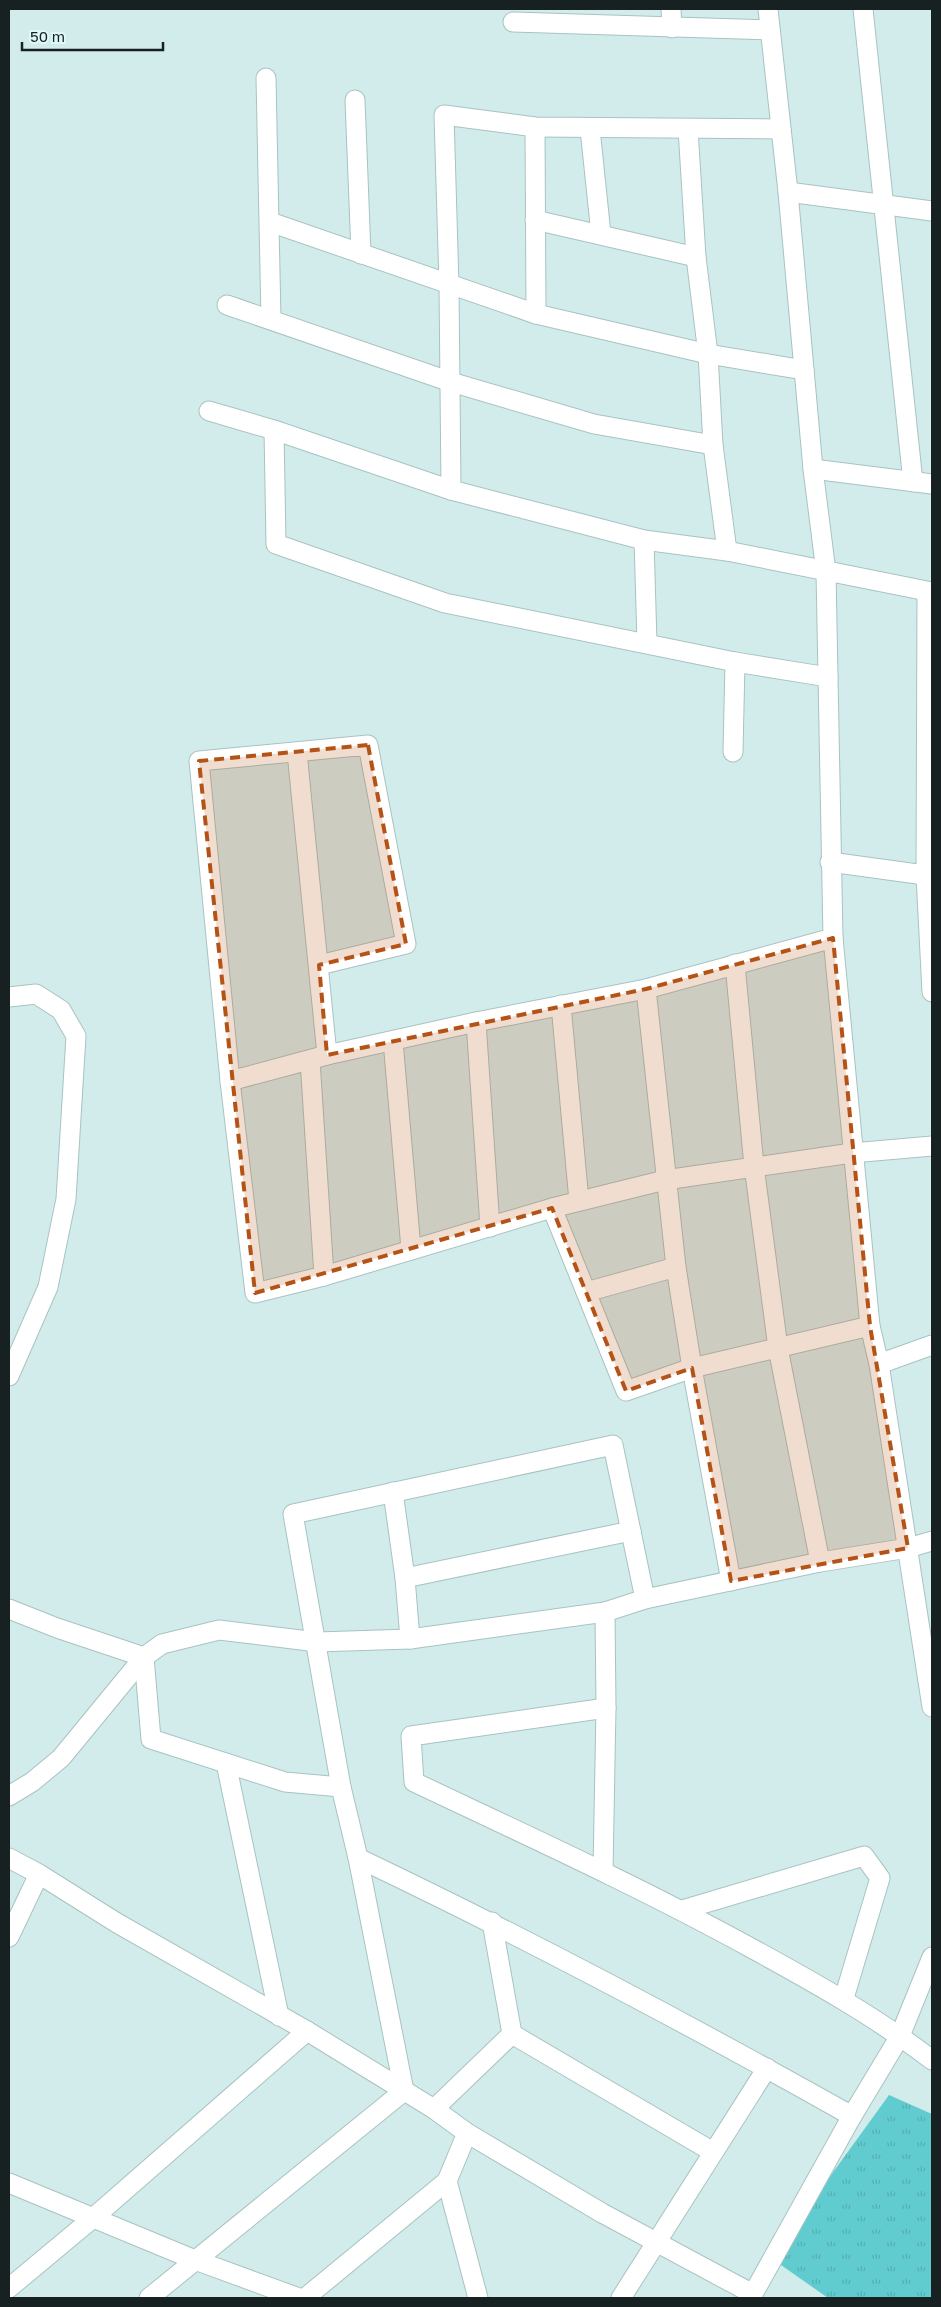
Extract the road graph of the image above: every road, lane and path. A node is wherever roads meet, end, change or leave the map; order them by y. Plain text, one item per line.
1 (671, 9) edge
2 (768, 9) edge
3 (863, 9) edge
4 (577, 17) edge
5 (513, 22) dead end
6 (672, 28) junction
7 (770, 30) junction
8 (266, 78) dead end
9 (355, 100) dead end
10 (535, 127) junction
11 (590, 129) junction
12 (688, 129) junction
13 (781, 129) junction
14 (788, 192) junction
15 (885, 207) junction
16 (932, 211) edge
17 (535, 220) junction
18 (270, 222) junction
19 (601, 234) junction
20 (361, 254) junction
21 (696, 257) junction
22 (449, 285) junction
23 (227, 305) dead end
24 (536, 314) junction
25 (271, 320) junction
26 (708, 354) junction
27 (804, 370) junction
28 (450, 382) junction
29 (209, 411) dead end
30 (274, 430) junction
31 (713, 444) junction
32 (813, 469) junction
33 (913, 482) junction
34 (932, 484) edge
35 (451, 490) junction
36 (644, 540) junction
37 (727, 551) junction
38 (826, 572) junction
39 (929, 592) edge
40 (647, 643) junction
41 (735, 662) junction
42 (828, 677) junction
43 (929, 701) edge
44 (297, 752) junction
45 (733, 752) dead end
46 (929, 798) edge
47 (830, 862) junction
48 (929, 876) edge
49 (833, 938) junction
50 (735, 964) junction
51 (319, 965) junction
52 (931, 972) edge
53 (646, 989) junction
54 (932, 992) edge
55 (9, 997) edge
56 (561, 1005) junction
57 (476, 1022) junction
58 (393, 1041) junction
59 (319, 1058) junction
60 (230, 1081) junction
61 (932, 1146) edge
62 (852, 1153) junction
63 (754, 1166) junction
64 (665, 1180) junction
65 (579, 1201) junction
66 (552, 1208) junction
67 (490, 1227) junction
68 (411, 1248) junction
69 (676, 1267) junction
70 (324, 1276) junction
71 (586, 1292) junction
72 (870, 1326) junction
73 (932, 1345) edge
74 (778, 1348) junction
75 (879, 1364) junction
76 (692, 1368) junction
77 (9, 1376) edge
78 (393, 1492) junction
79 (631, 1531) junction
80 (932, 1541) edge
81 (908, 1548) junction
82 (820, 1562) junction
83 (405, 1578) junction
84 (732, 1582) junction
85 (645, 1599) junction
86 (9, 1609) edge
87 (605, 1612) junction
88 (410, 1639) junction
89 (317, 1642) junction
90 (927, 1646) edge
91 (144, 1657) junction
92 (932, 1707) edge
93 (606, 1708) junction
94 (226, 1763) junction
95 (341, 1787) junction
96 (9, 1796) edge
97 (9, 1858) edge
98 (358, 1858) junction
99 (603, 1871) junction
100 (39, 1874) junction
101 (682, 1910) junction
102 (492, 1922) junction
103 (9, 1937) edge
104 (932, 1956) edge
105 (844, 1998) junction
106 (278, 2016) junction
107 (308, 2031) junction
108 (512, 2034) junction
109 (900, 2036) junction
110 (932, 2060) edge
111 (767, 2068) junction
112 (404, 2091) junction
113 (434, 2109) junction
114 (852, 2116) junction
115 (467, 2133) junction
116 (713, 2152) junction
117 (447, 2181) junction
118 (9, 2183) edge
119 (93, 2218) junction
120 (656, 2242) junction
121 (195, 2260) junction
122 (722, 2278) junction
123 (9, 2288) edge
124 (757, 2296) edge
125 (623, 2297) edge
126 (149, 2298) edge
127 (299, 2298) edge
128 (305, 2298) edge
129 (478, 2298) edge
130 (728, 2298) edge

1 - 6 street
2 - 7 street
3 - 15 street
4 - 5 street
4 - 6 street
6 - 7 street
7 - 13 street
8 - 18 street
9 - 20 street
10 - 11 street
10 - 17 street
10 - 22 street
11 - 12 street
11 - 19 street
12 - 13 street
12 - 21 street
13 - 14 street
14 - 15 street
14 - 27 street
15 - 16 street
15 - 33 street
17 - 19 street
17 - 24 street
18 - 20 street
18 - 25 street
19 - 21 street
20 - 22 street
21 - 26 street
22 - 24 street
22 - 28 street
23 - 25 street
24 - 26 street
25 - 28 street
26 - 27 street
26 - 31 street
27 - 32 street
28 - 31 street
28 - 35 street
29 - 30 street
30 - 35 street
30 - 40 street
31 - 37 street
32 - 33 street
32 - 38 street
33 - 34 street
35 - 36 street
36 - 37 street
36 - 40 street
37 - 38 street
38 - 39 street
38 - 42 street
39 - 43 street
40 - 41 street
41 - 42 street
41 - 45 street
42 - 47 street
43 - 46 street
44 - 51 street
44 - 51 street
44 - 60 street
46 - 48 street
47 - 48 street
47 - 49 street
48 - 52 street
49 - 50 street
49 - 62 street
50 - 53 street
50 - 63 street
51 - 59 street
52 - 54 street
53 - 56 street
53 - 64 street
55 - 77 street
56 - 57 street
56 - 65 street
57 - 58 street
57 - 67 street
58 - 59 street
58 - 68 street
59 - 60 street
59 - 70 street
60 - 70 street
61 - 62 street
62 - 63 street
62 - 72 street
63 - 64 street
63 - 74 street
64 - 65 street
64 - 69 street
65 - 66 street
66 - 67 street
66 - 71 street
67 - 68 street
68 - 70 street
69 - 71 street
69 - 76 street
71 - 76 street
72 - 74 street
72 - 75 street
73 - 75 street
74 - 76 street
74 - 82 street
75 - 81 street
76 - 84 street
78 - 79 street
78 - 83 street
78 - 89 street
79 - 83 street
79 - 85 street
80 - 81 street
81 - 82 street
81 - 90 street
82 - 84 street
83 - 88 street
84 - 85 street
85 - 87 street
86 - 91 street
87 - 88 street
87 - 93 street
88 - 89 street
89 - 91 street
89 - 95 street
90 - 92 street
91 - 94 street
91 - 96 street
93 - 99 street
93 - 99 street
94 - 95 street
94 - 106 street
95 - 98 street
97 - 100 street
98 - 102 street
98 - 112 street
99 - 101 street
100 - 103 street
100 - 106 street
101 - 105 street
101 - 105 street
102 - 108 street
102 - 111 street
104 - 109 street
105 - 109 street
106 - 107 street
107 - 112 street
107 - 119 street
108 - 113 street
108 - 116 street
109 - 110 street
109 - 114 street
111 - 114 street
111 - 116 street
112 - 113 street
112 - 121 street
113 - 115 street
114 - 124 street
115 - 117 street
115 - 120 street
116 - 120 street
117 - 128 street
117 - 129 street
118 - 119 street
119 - 121 street
119 - 123 street
120 - 122 street
120 - 125 street
121 - 126 street
121 - 127 street
122 - 124 street
122 - 130 street

